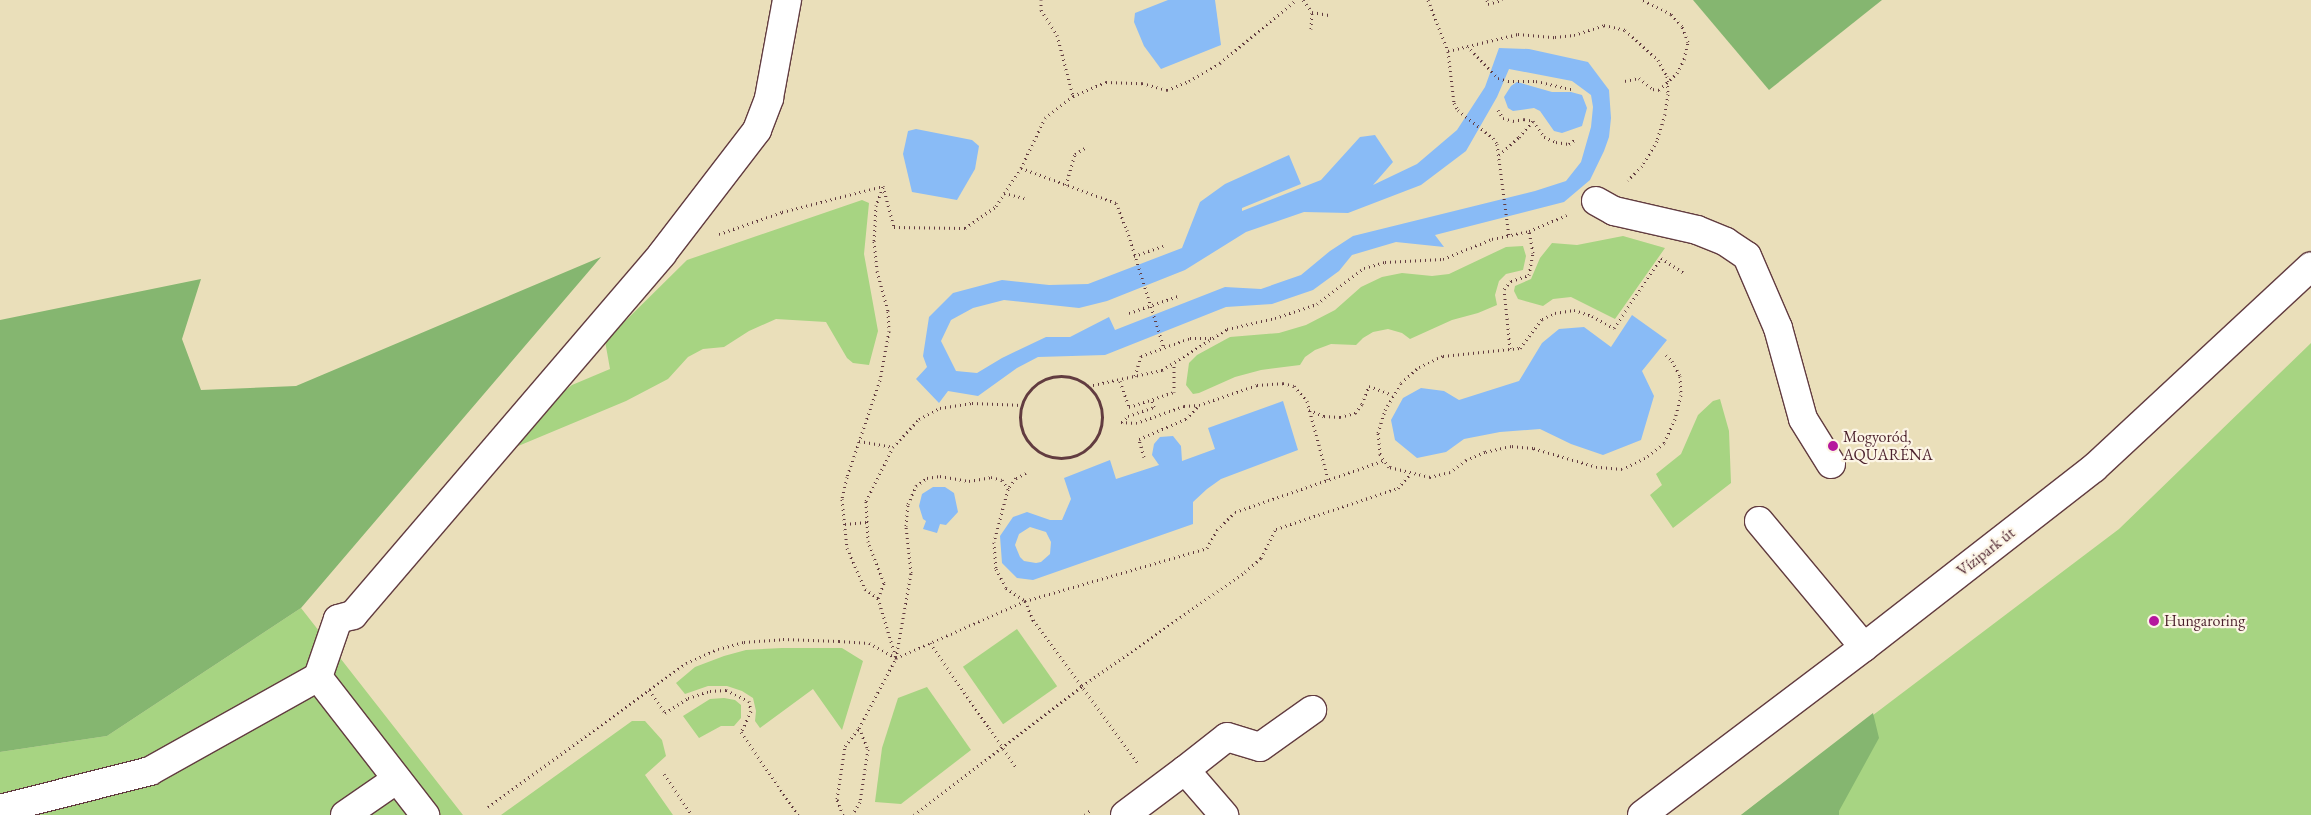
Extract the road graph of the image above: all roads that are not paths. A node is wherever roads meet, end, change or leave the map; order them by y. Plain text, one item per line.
1 (787, 0) edge
2 (1596, 201) road end
3 (2311, 266) edge
4 (1831, 464) dead end
5 (1759, 521) dead end
6 (1864, 647) junction
7 (318, 677) junction
8 (1312, 710) dead end
9 (1185, 770) junction
10 (397, 779) junction
11 (0, 810) edge
12 (345, 815) edge
13 (425, 815) edge
14 (1125, 815) edge
15 (1224, 815) edge
16 (1642, 815) edge

1 - 7 street
2 - 4 street
3 - 6 street, Vízipark út
5 - 6 street
6 - 16 street, Vízipark út
7 - 10 street
7 - 11 street
8 - 9 street
9 - 14 street
9 - 15 street
10 - 12 street
10 - 13 street

